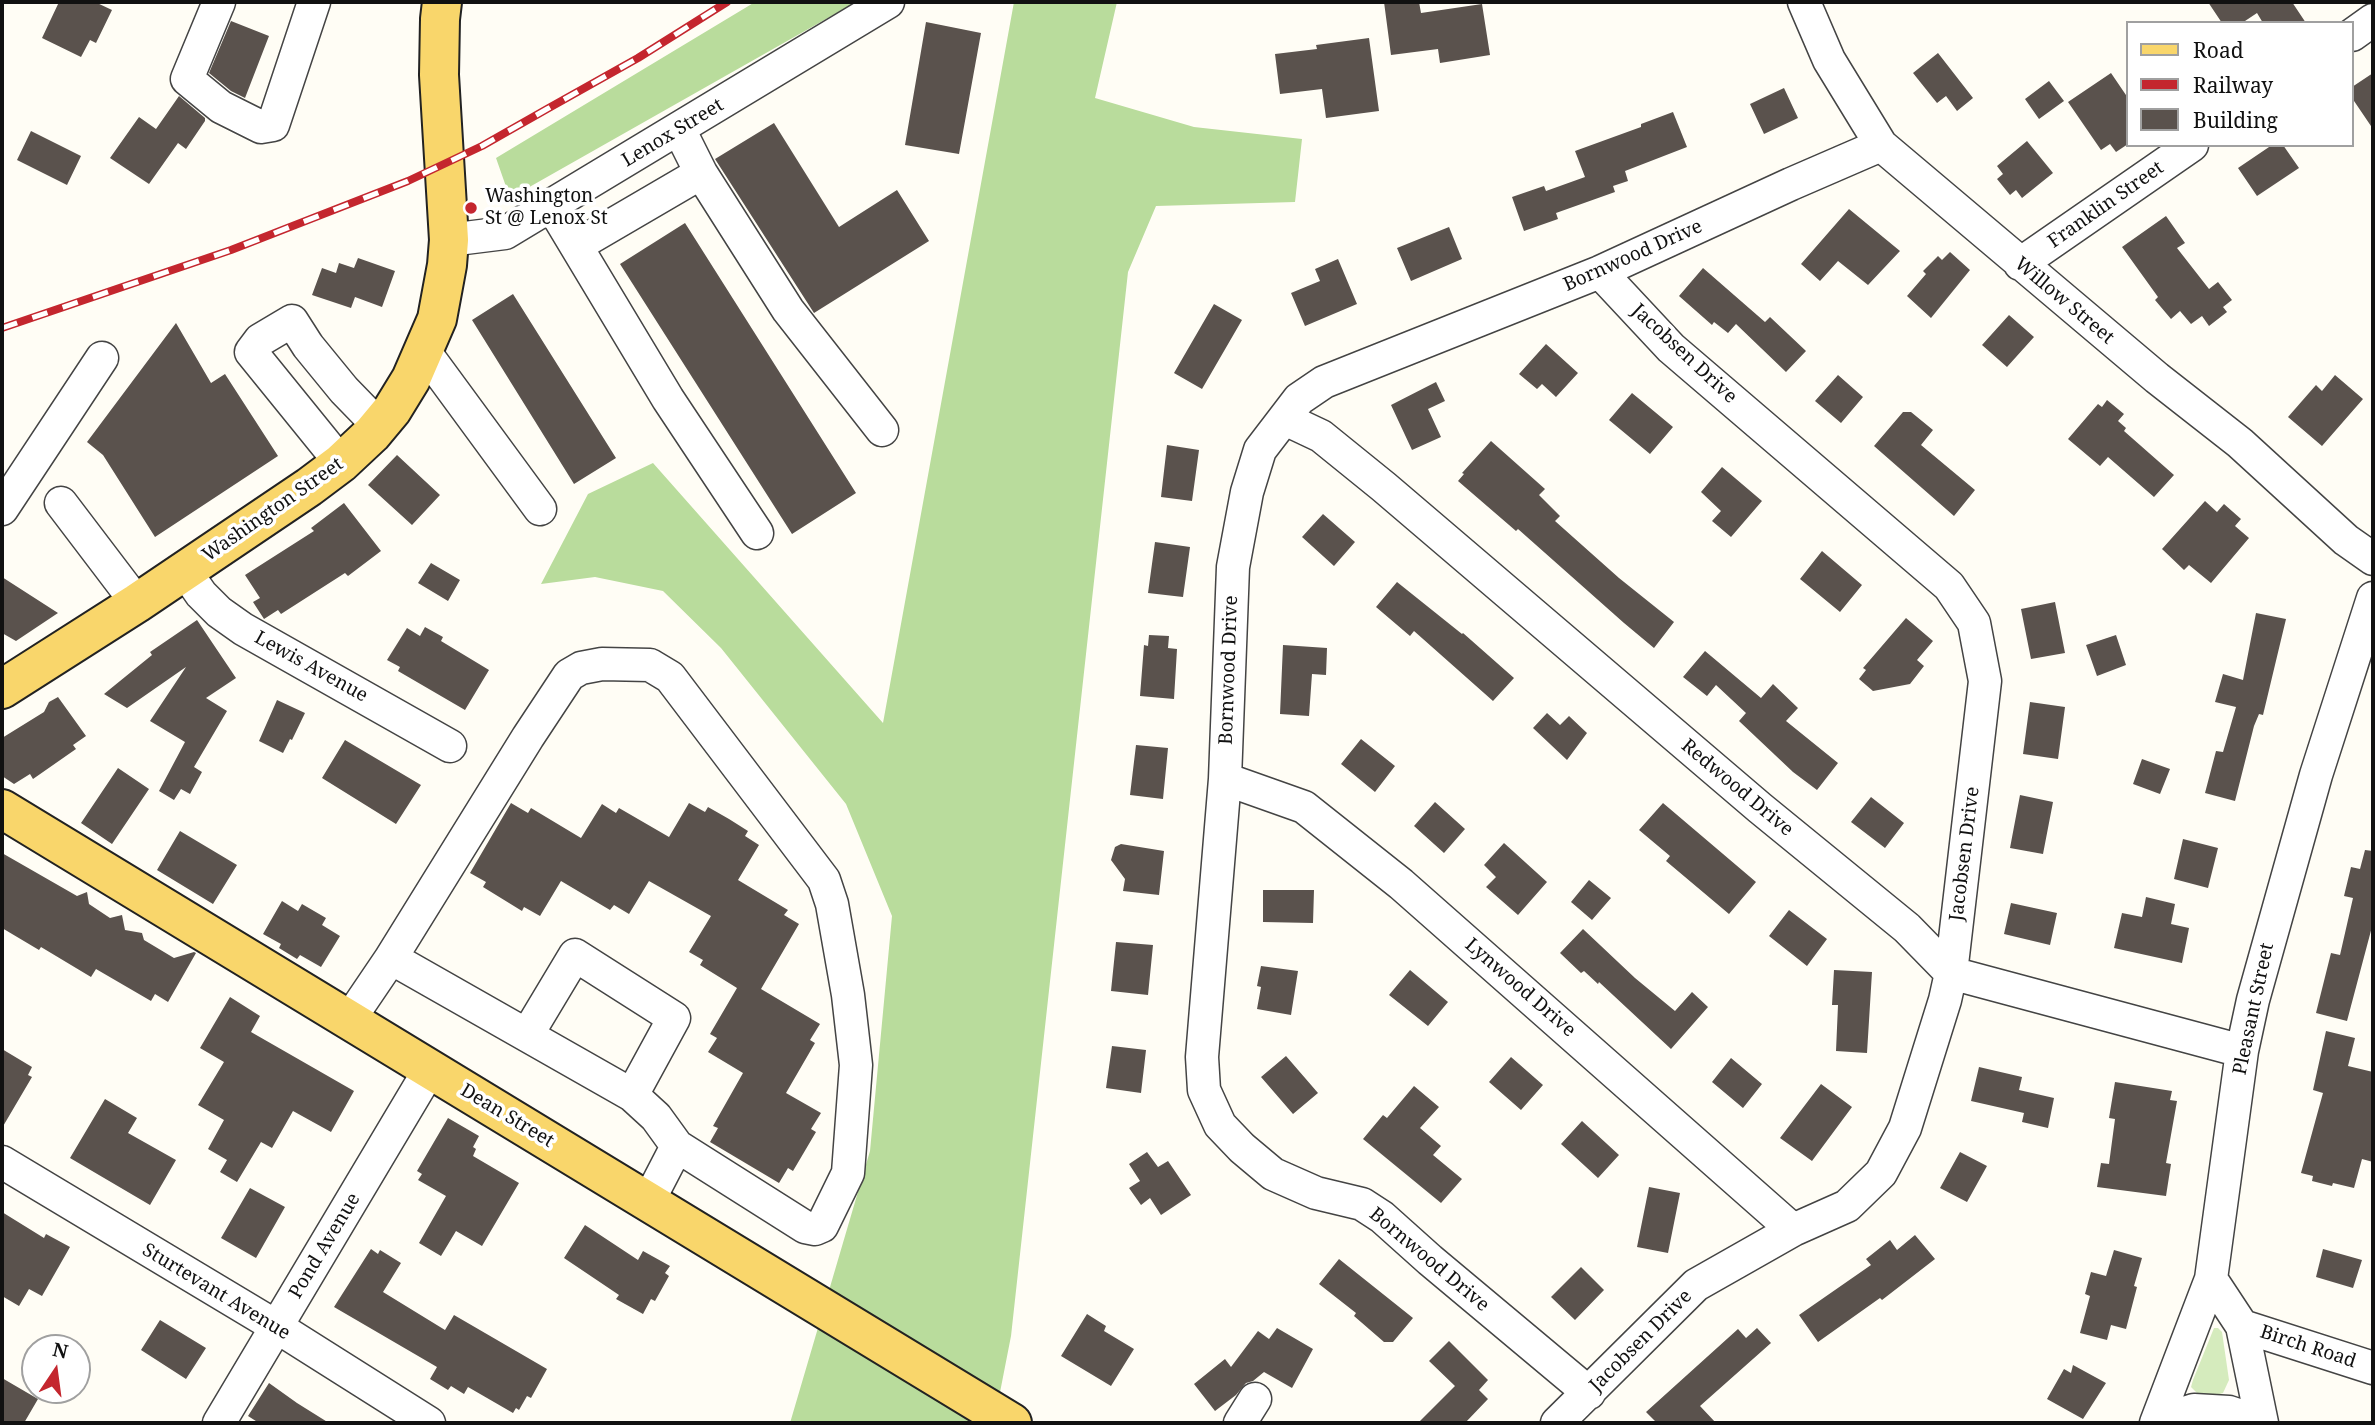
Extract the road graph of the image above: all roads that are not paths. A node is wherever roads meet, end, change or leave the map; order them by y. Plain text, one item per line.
1 (219, 2) edge
2 (314, 2) edge
3 (442, 2) edge
4 (888, 2) edge
5 (1804, 2) edge
6 (2373, 20) edge
7 (2354, 34) edge
8 (679, 129) junction
9 (1881, 145) junction
10 (2189, 147) edge
11 (701, 173) junction
12 (552, 205) junction
13 (449, 240) junction
14 (576, 246) junction
15 (2020, 264) junction
16 (1600, 272) junction
17 (424, 351) junction
18 (102, 358) dead end
19 (1285, 419) junction
20 (379, 426) junction
21 (882, 430) dead end
22 (341, 463) junction
23 (61, 503) dead end
24 (2, 509) edge
25 (540, 509) dead end
26 (757, 533) dead end
27 (2373, 559) edge
28 (185, 572) junction
29 (2373, 598) edge
30 (137, 603) junction
31 (2, 689) edge
32 (450, 746) dead end
33 (1225, 779) junction
34 (2, 809) edge
35 (391, 958) junction
36 (1951, 973) junction
37 (349, 1020) junction
38 (527, 1035) junction
39 (2242, 1051) junction
40 (430, 1069) junction
41 (632, 1095) junction
42 (677, 1146) junction
43 (2, 1163) edge
44 (648, 1202) junction
45 (1794, 1230) junction
46 (2211, 1279) junction
47 (2242, 1326) junction
48 (277, 1328) junction
49 (2373, 1368) edge
50 (1590, 1393) junction
51 (219, 1423) edge
52 (429, 1423) edge
53 (1012, 1423) edge
54 (1557, 1423) edge
55 (2157, 1423) edge
56 (2262, 1423) edge

1 - 2 street
3 - 13 main road, Washington Street
4 - 8 street, Lenox Street
5 - 9 street, Willow Street
6 - 7 street
8 - 11 street
8 - 12 street, Lenox Street
9 - 15 street, Willow Street
9 - 16 street, Bornwood Drive
10 - 15 street, Franklin Street
11 - 14 street
11 - 21 street
12 - 13 street, Lenox Street
12 - 14 street
13 - 17 main road, Washington Street
14 - 26 street
15 - 27 street, Willow Street
16 - 19 street, Bornwood Drive
16 - 36 street, Jacobsen Drive
17 - 20 main road, Washington Street
17 - 25 street
18 - 24 street
19 - 33 street, Bornwood Drive
19 - 36 street, Redwood Drive
20 - 22 main road, Washington Street
20 - 22 street
22 - 28 main road, Washington Street
23 - 30 street
28 - 30 main road, Washington Street
28 - 32 street, Lewis Avenue
29 - 39 street, Pleasant Street
30 - 31 main road, Washington Street
33 - 45 street, Lynwood Drive
33 - 50 street, Bornwood Drive
34 - 37 main road, Dean Street
35 - 37 street
35 - 38 street
35 - 42 street
36 - 39 street
36 - 45 street, Jacobsen Drive
37 - 40 main road, Dean Street
38 - 41 street
38 - 41 street
39 - 46 street, Pleasant Street
40 - 44 main road, Dean Street
40 - 48 street, Pond Avenue
41 - 42 street
42 - 44 street
43 - 48 street, Sturtevant Avenue
44 - 53 main road, Dean Street
45 - 50 street, Jacobsen Drive
46 - 47 street
46 - 55 street, Pleasant Street
47 - 49 street, Birch Road
47 - 56 street
48 - 51 street, Pond Avenue
48 - 52 street, Sturtevant Avenue
50 - 54 street, Jacobsen Drive
55 - 56 street

